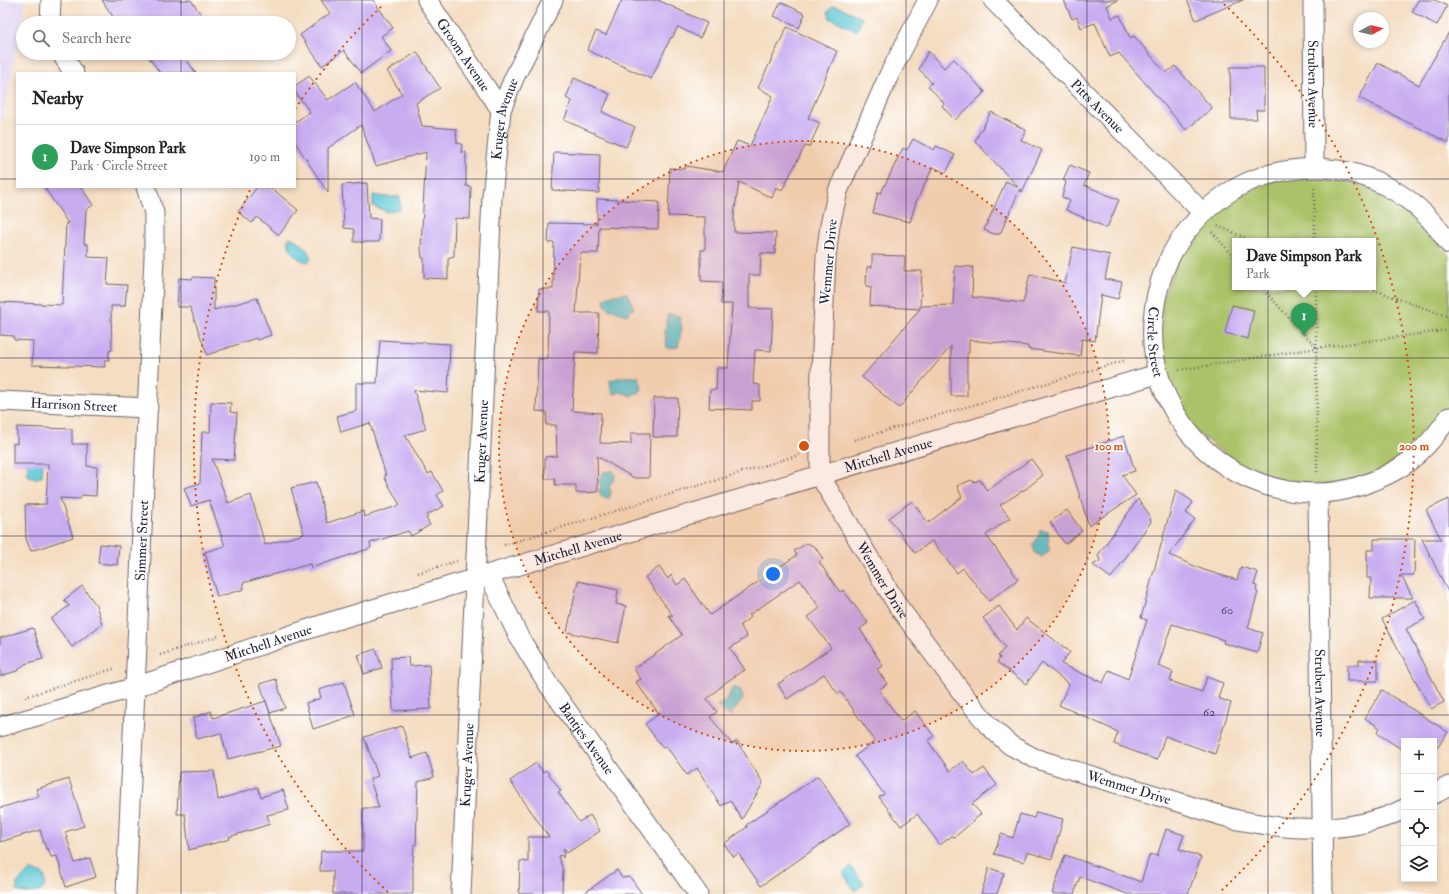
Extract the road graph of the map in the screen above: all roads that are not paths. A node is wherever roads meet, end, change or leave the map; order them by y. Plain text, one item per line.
1 (50, 0) edge
2 (427, 0) edge
3 (553, 0) edge
4 (928, 0) edge
5 (992, 0) edge
6 (1313, 0) edge
7 (50, 16) edge
8 (66, 60) edge
9 (73, 72) edge
10 (501, 110) junction
11 (1314, 168) junction
12 (146, 188) edge
13 (1200, 215) junction
14 (1449, 244) edge
15 (1158, 374) junction
16 (0, 401) edge
17 (148, 408) junction
18 (1449, 417) edge
19 (820, 476) junction
20 (1318, 493) junction
21 (482, 578) junction
22 (135, 686) junction
23 (0, 728) edge
24 (1449, 786) edge
25 (1437, 792) edge
26 (1402, 810) edge
27 (1323, 828) junction
28 (126, 894) edge
29 (461, 894) edge
30 (698, 894) edge
31 (1324, 894) edge

1 - 7 street
2 - 10 street, Groom Avenue
3 - 10 street, Kruger Avenue
4 - 19 street, Wemmer Drive
5 - 13 street, Pitts Avenue
6 - 11 street, Struben Avenue
8 - 9 street
10 - 21 street, Kruger Avenue
11 - 13 street, Circle Street
11 - 14 street, Circle Street
12 - 17 street, Simmer Street
13 - 15 street, Circle Street
15 - 19 street, Mitchell Avenue
15 - 20 street, Circle Street
16 - 17 street, Harrison Street
17 - 22 street, Simmer Street
18 - 20 street, Circle Street
19 - 21 street, Mitchell Avenue
19 - 27 street, Wemmer Drive
20 - 27 street, Struben Avenue
21 - 22 street, Mitchell Avenue
21 - 29 street, Kruger Avenue
21 - 30 street, Bantjes Avenue
22 - 23 street, Mitchell Avenue
22 - 28 street, Simmer Street
24 - 25 street
26 - 27 street, Wemmer Drive
27 - 31 street, Struben Avenue

